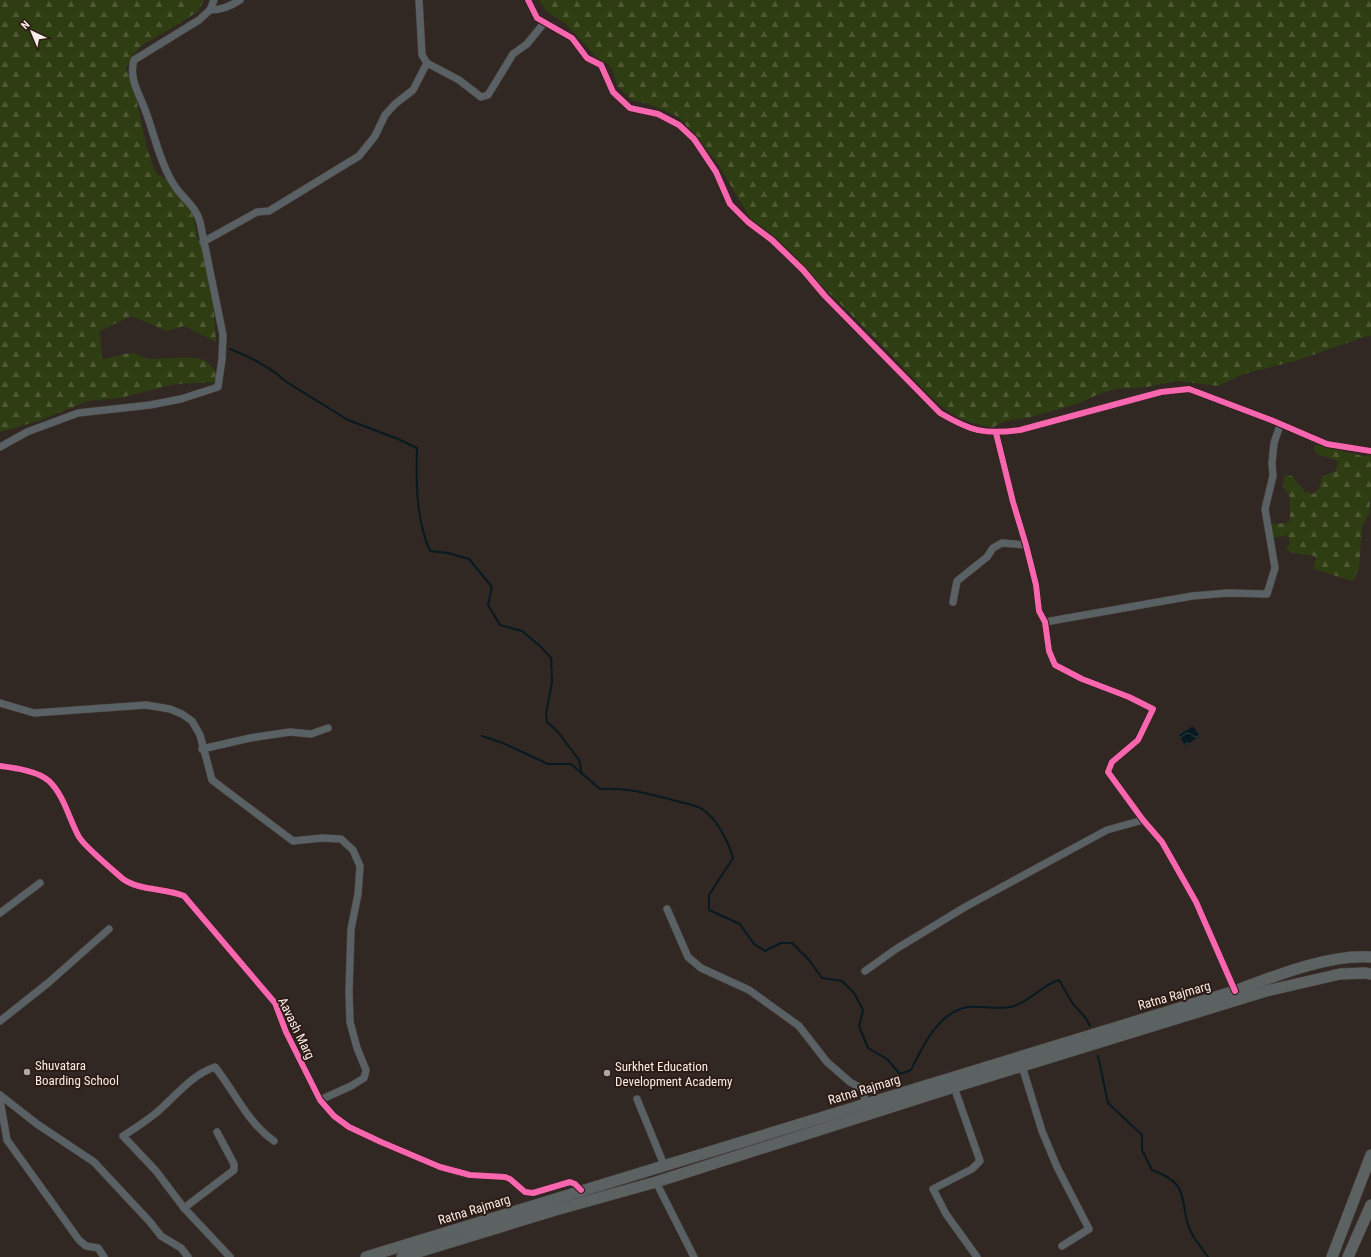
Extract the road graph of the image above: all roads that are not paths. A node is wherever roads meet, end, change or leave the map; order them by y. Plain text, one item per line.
1 (214, 0) edge
2 (240, 0) edge
3 (419, 0) edge
4 (528, 0) edge
5 (210, 10) junction
6 (544, 23) junction
7 (426, 62) junction
8 (203, 242) junction
9 (1280, 425) junction
10 (996, 434) junction
11 (0, 447) edge
12 (1371, 451) edge
13 (1026, 544) junction
14 (953, 602) dead end
15 (1044, 622) junction
16 (0, 702) edge
17 (328, 728) dead end
18 (202, 749) junction
19 (0, 766) edge
20 (1143, 820) junction
21 (40, 883) dead end
22 (666, 909) dead end
23 (0, 913) edge
24 (109, 928) dead end
25 (1371, 957) edge
26 (865, 971) dead end
27 (1371, 974) edge
28 (1264, 986) junction
29 (1235, 991) junction
30 (0, 1021) edge
31 (1022, 1066) junction
32 (954, 1087) junction
33 (0, 1094) edge
34 (637, 1099) dead end
35 (0, 1100) edge
36 (320, 1100) junction
37 (865, 1104) junction
38 (217, 1132) dead end
39 (274, 1142) dead end
40 (1371, 1154) edge
41 (664, 1165) junction
42 (656, 1182) junction
43 (580, 1190) junction
44 (1371, 1205) edge
45 (184, 1208) junction
46 (1062, 1246) dead end
47 (104, 1257) edge
48 (188, 1257) edge
49 (230, 1257) edge
50 (366, 1257) edge
51 (402, 1257) edge
52 (694, 1257) edge
53 (977, 1257) edge
54 (1332, 1257) edge
55 (1348, 1257) edge

1 - 5 street
2 - 5 street
3 - 7 street
4 - 6 street
5 - 8 street
6 - 7 street
6 - 10 street
7 - 8 street
8 - 11 street
9 - 10 street
9 - 12 street
9 - 15 street
10 - 13 street
13 - 14 street
13 - 15 street
15 - 20 street
16 - 18 street
17 - 18 street
18 - 36 street
19 - 36 street, Aavash Marg
20 - 26 street
20 - 29 street
21 - 23 street
22 - 37 street
24 - 30 street
25 - 28 main road, Ratna Rajmarg
27 - 28 main road, Ratna Rajmarg
28 - 29 main road, Ratna Rajmarg
28 - 31 main road, Ratna Rajmarg
29 - 37 main road, Ratna Rajmarg
31 - 32 main road, Ratna Rajmarg
31 - 46 street
32 - 42 main road, Ratna Rajmarg
32 - 53 street
33 - 48 street
34 - 41 street
35 - 47 street
36 - 43 street, Aavash Marg
37 - 41 main road, Ratna Rajmarg
38 - 45 street
39 - 45 street
40 - 54 main road
41 - 43 main road, Ratna Rajmarg
42 - 51 main road, Ratna Rajmarg
42 - 52 street
43 - 50 main road, Ratna Rajmarg
44 - 55 main road
45 - 49 street

